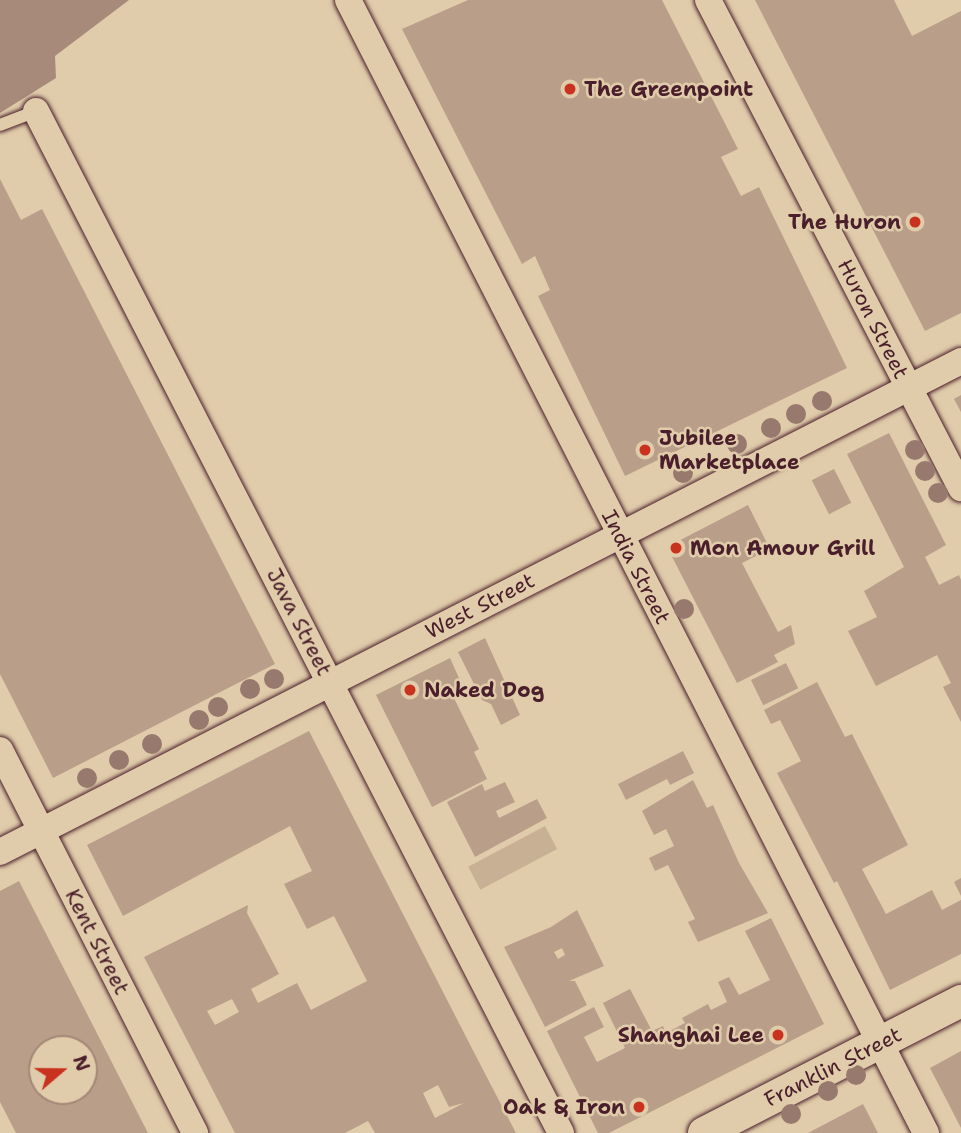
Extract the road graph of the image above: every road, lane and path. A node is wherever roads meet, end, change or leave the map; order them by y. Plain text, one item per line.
1 (348, 0) edge
2 (708, 0) edge
3 (36, 111) joint
4 (0, 125) edge
5 (961, 361) edge
6 (909, 387) junction
7 (961, 488) edge
8 (620, 534) junction
9 (330, 683) junction
10 (0, 750) edge
11 (41, 831) junction
12 (0, 852) edge
13 (961, 1001) edge
14 (880, 1043) junction
15 (195, 1133) edge
16 (561, 1133) edge
17 (704, 1133) edge
18 (926, 1133) edge

1 - 8 street, India Street
2 - 6 street, Huron Street
3 - 4 lane
3 - 9 street, Java Street
5 - 6 street, West Street
6 - 7 street, Huron Street
6 - 8 street, West Street
8 - 9 street, West Street
8 - 14 street, India Street
9 - 11 street, West Street
9 - 16 street, Java Street
10 - 11 street, Kent Street
11 - 12 street, West Street
11 - 15 street, Kent Street
13 - 14 street, Franklin Street
14 - 17 street, Franklin Street
14 - 18 street, India Street

